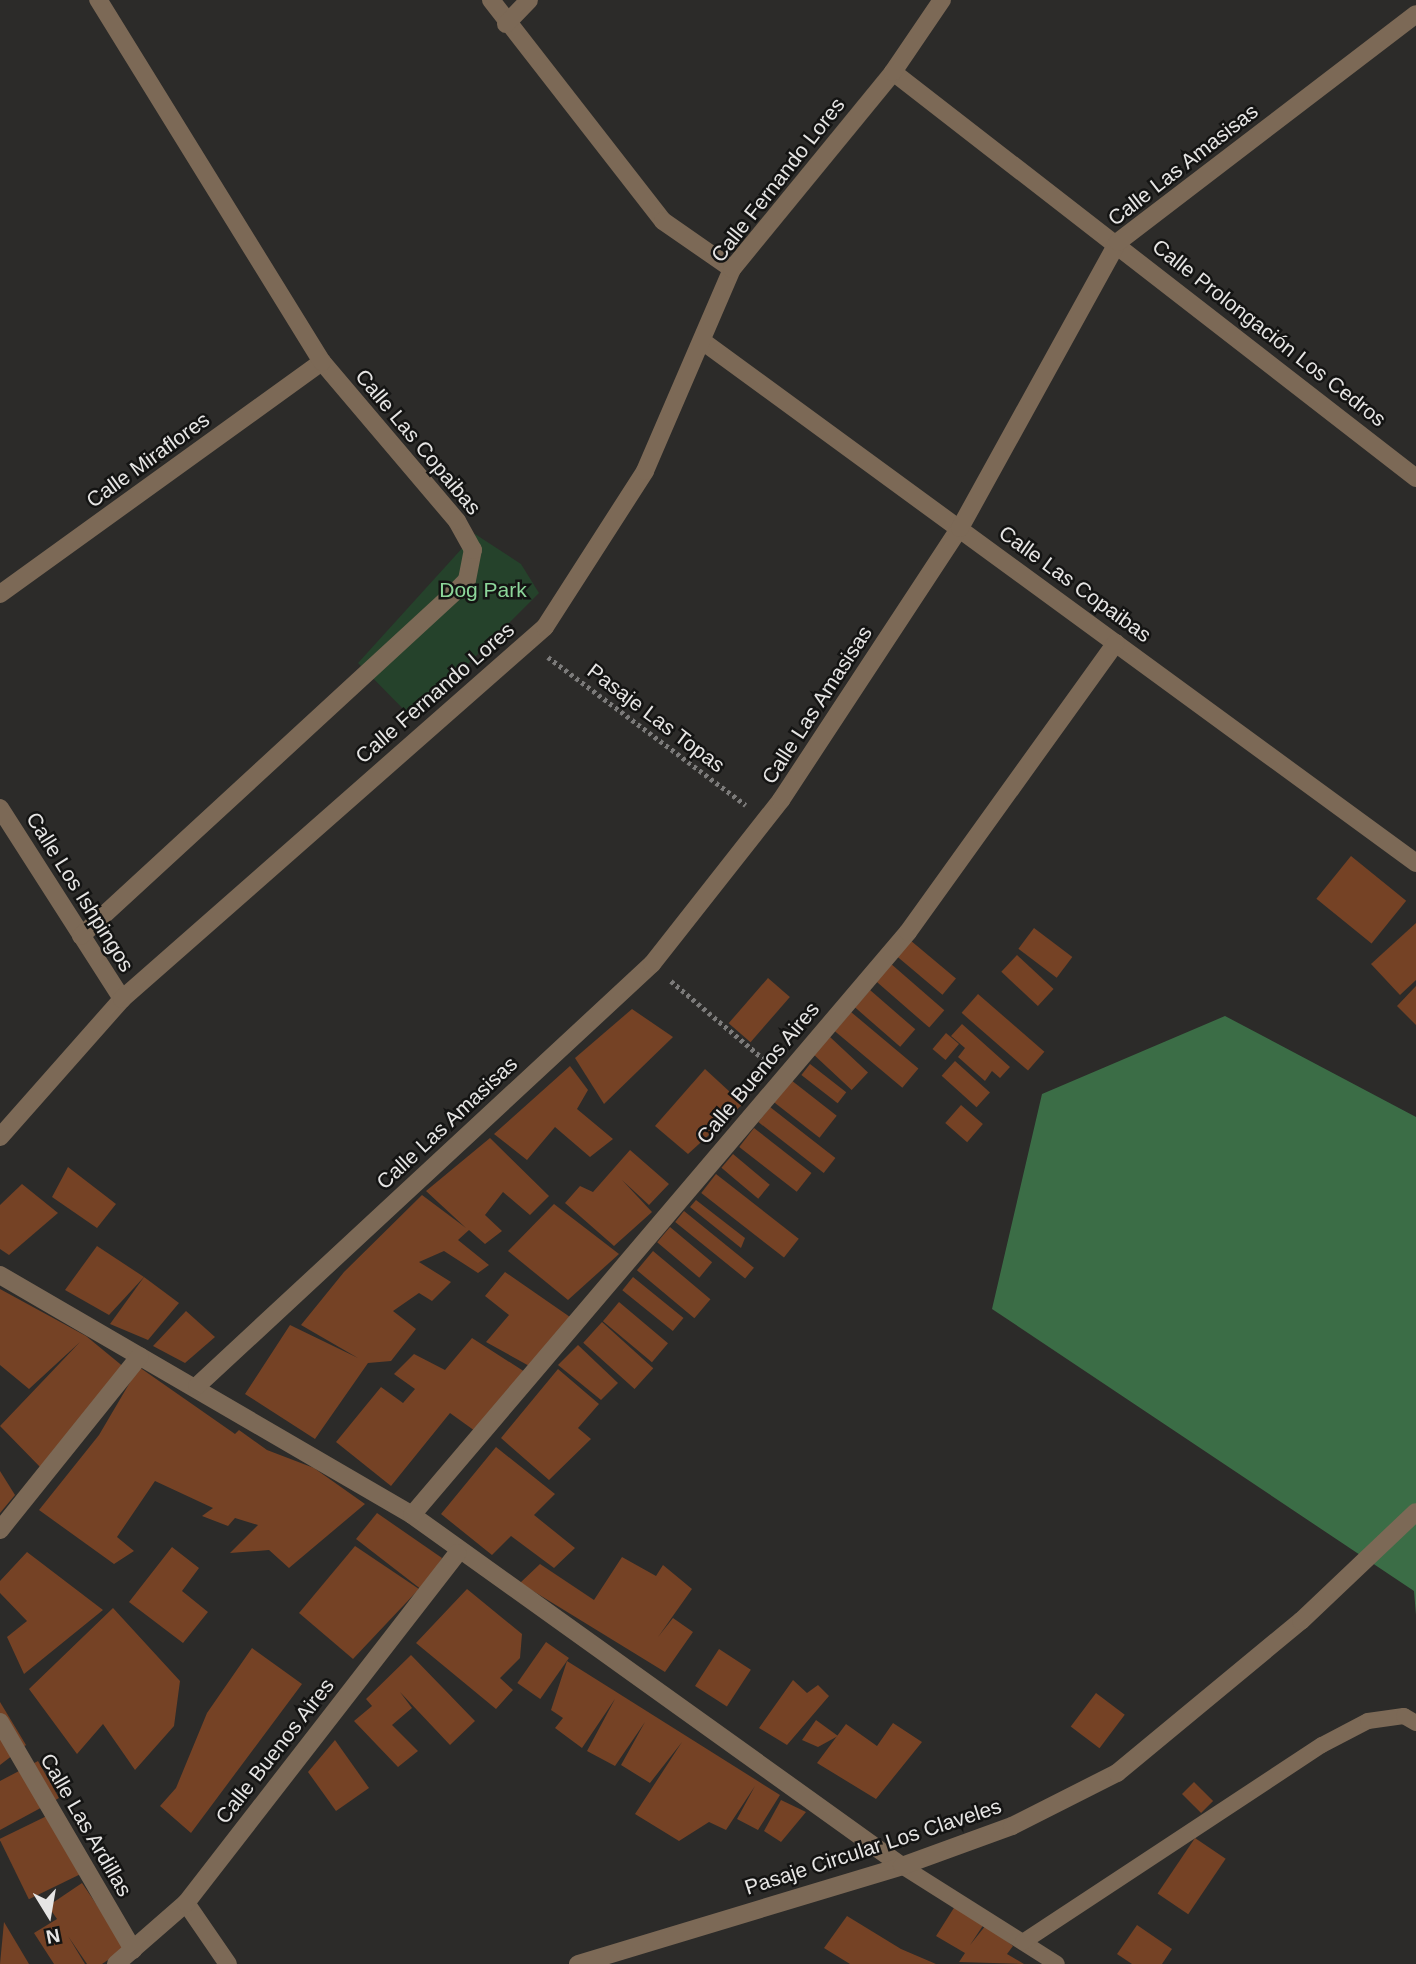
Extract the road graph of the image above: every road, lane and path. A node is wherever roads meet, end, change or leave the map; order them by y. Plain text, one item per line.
1 (98, 0) edge
2 (491, 0) edge
3 (529, 0) edge
4 (942, 0) edge
5 (1416, 14) edge
6 (506, 24) junction
7 (893, 72) junction
8 (1118, 242) junction
9 (733, 269) junction
10 (705, 343) junction
11 (322, 362) junction
12 (1416, 478) edge
13 (960, 528) junction
14 (0, 594) edge
15 (528, 642) junction
16 (1116, 643) junction
17 (0, 808) edge
18 (766, 820) junction
19 (1416, 863) edge
20 (81, 936) junction
21 (652, 964) junction
22 (122, 999) junction
23 (785, 1077) junction
24 (0, 1137) edge
25 (0, 1275) edge
26 (140, 1356) junction
27 (197, 1386) junction
28 (1416, 1512) edge
29 (412, 1515) junction
30 (0, 1530) edge
31 (457, 1553) junction
32 (0, 1722) edge
33 (1416, 1723) edge
34 (902, 1866) junction
35 (186, 1903) junction
36 (1023, 1942) junction
37 (133, 1950) junction
38 (116, 1964) edge
39 (228, 1964) edge
40 (578, 1964) edge
41 (1057, 1964) edge

1 - 11 street, Calle Las Copaibas
2 - 6 street
3 - 6 street
4 - 7 street, Calle Fernando Lores
5 - 8 street, Calle Las Amasisas
6 - 9 street
7 - 8 street, Calle Prolongación Los Cedros
7 - 9 street, Calle Fernando Lores
8 - 12 street, Calle Prolongación Los Cedros
8 - 13 street, Calle Las Amasisas
9 - 10 street, Calle Fernando Lores
10 - 13 street, Calle Las Copaibas
10 - 15 street, Calle Fernando Lores
11 - 14 street, Calle Miraflores
11 - 20 street, Calle Las Copaibas
13 - 16 street, Calle Las Copaibas
13 - 18 street, Calle Las Amasisas
15 - 18 path, Pasaje Las Topas
15 - 22 street, Calle Fernando Lores
16 - 19 street, Calle Las Copaibas
16 - 23 street, Calle Buenos Aires
17 - 20 street, Calle Los Ishpingos
18 - 21 street, Calle Las Amasisas
20 - 22 street, Calle Los Ishpingos
21 - 23 path
21 - 27 street, Calle Las Amasisas
22 - 24 street, Calle Fernando Lores
23 - 29 street, Calle Buenos Aires
25 - 26 street
26 - 27 street
26 - 30 street
27 - 29 street
28 - 34 street, Pasaje Circular Los Claveles
29 - 31 street
31 - 34 street
31 - 35 street, Calle Buenos Aires
32 - 37 street, Calle Las Ardillas
33 - 36 lane
34 - 36 lane
34 - 40 street, Pasaje Circular Los Claveles
35 - 37 street, Calle Buenos Aires
35 - 39 street
36 - 41 lane
37 - 38 street, Calle Buenos Aires

